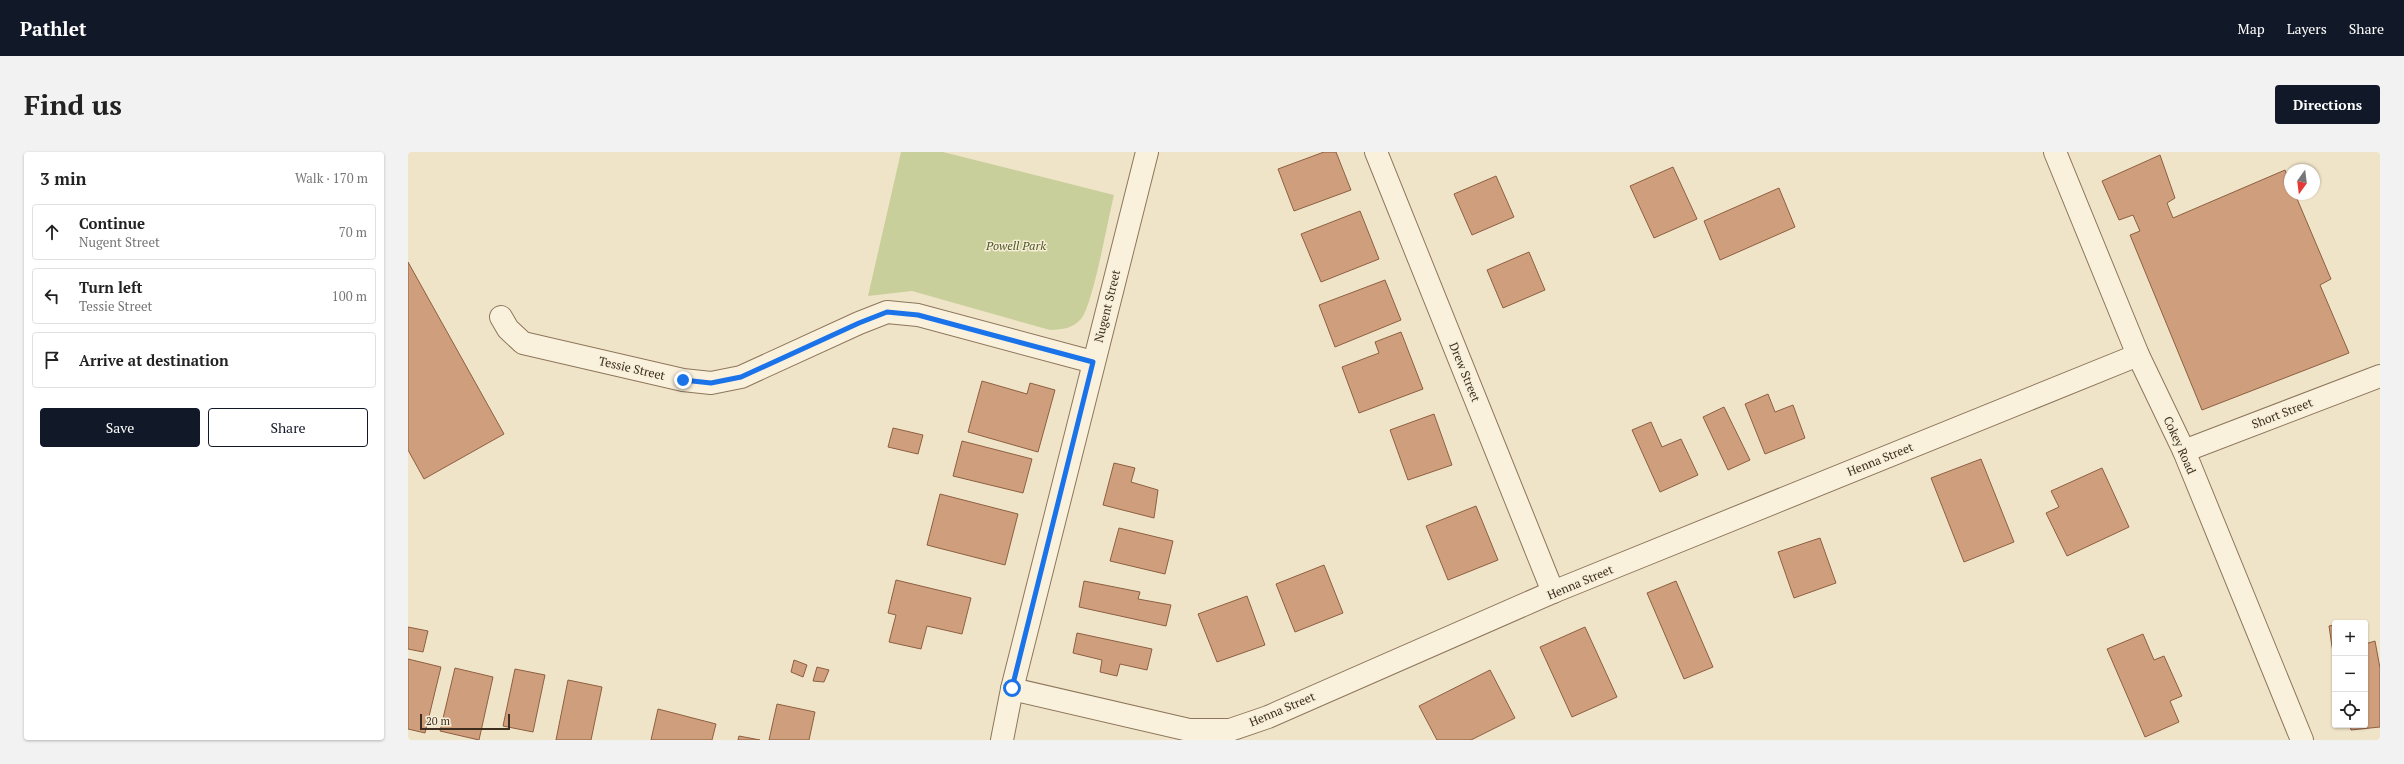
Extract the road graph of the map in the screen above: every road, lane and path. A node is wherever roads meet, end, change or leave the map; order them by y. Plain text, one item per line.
1 (1147, 152) edge
2 (1376, 152) edge
3 (2056, 152) edge
4 (501, 316) dead end
5 (2138, 354) junction
6 (1093, 362) junction
7 (2380, 376) edge
8 (2184, 451) junction
9 (1553, 592) junction
10 (1012, 688) junction
11 (1002, 740) edge
12 (2302, 740) edge

1 - 6 street, Nugent Street
2 - 9 street, Drew Street
3 - 5 street, Cokey Road
4 - 6 street, Tessie Street
5 - 8 street, Cokey Road
5 - 9 street, Henna Street
6 - 10 street, Nugent Street
7 - 8 street, Short Street
8 - 12 street, Cokey Road
9 - 10 street, Henna Street
10 - 11 street, Nugent Street

